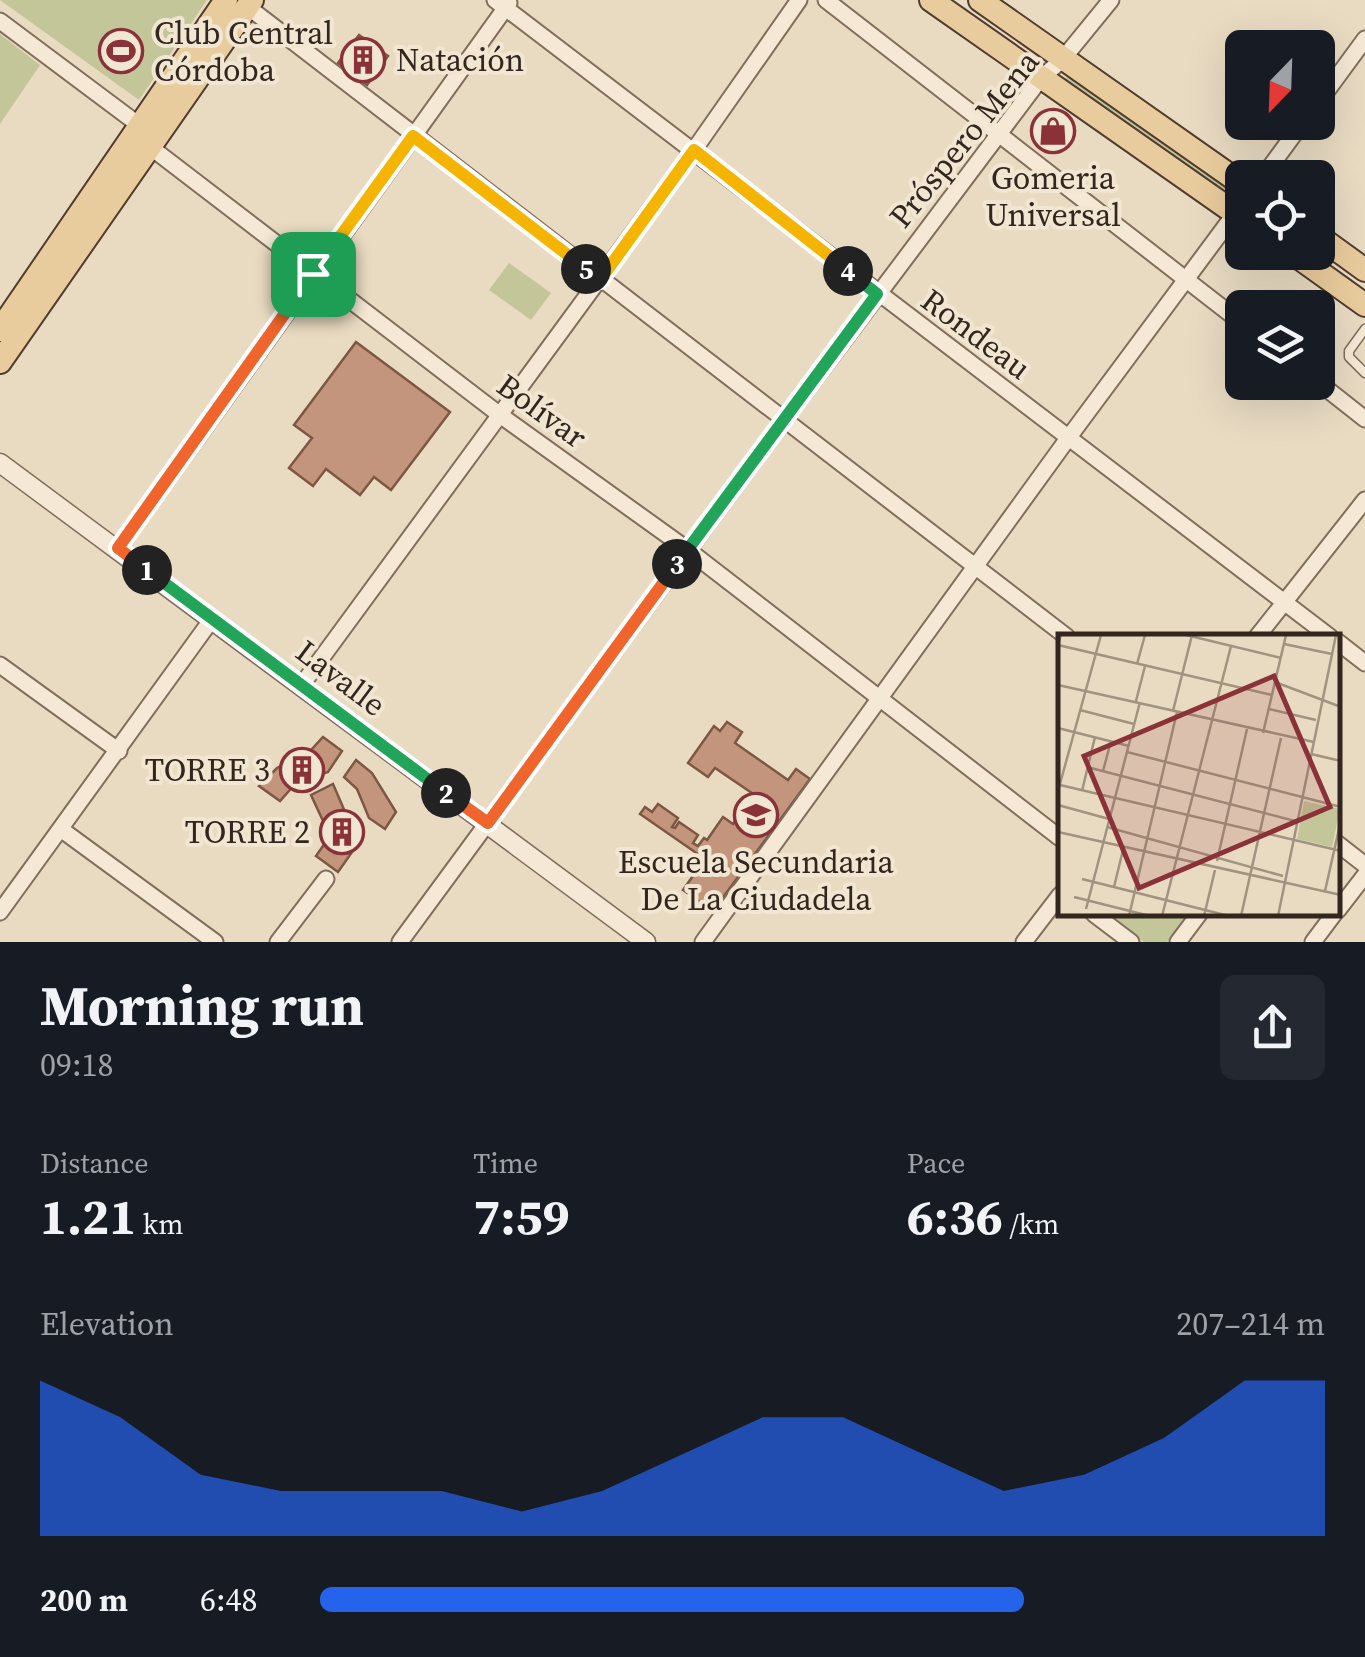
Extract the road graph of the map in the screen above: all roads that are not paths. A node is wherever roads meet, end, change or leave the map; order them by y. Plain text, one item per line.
1 (799, 0) edge
2 (826, 0) edge
3 (932, 0) edge
4 (980, 0) edge
5 (1111, 0) edge
6 (242, 2) edge
7 (504, 3) edge
8 (0, 21) edge
9 (1365, 38) edge
10 (1062, 60) junction
11 (1040, 78) junction
12 (1335, 79) edge
13 (998, 134) junction
14 (144, 135) junction
15 (413, 136) junction
16 (694, 150) junction
17 (1225, 172) edge
18 (1225, 202) edge
19 (1225, 231) edge
20 (1335, 248) edge
21 (1316, 270) edge
22 (1365, 270) edge
23 (313, 274) junction
24 (1186, 279) junction
25 (600, 280) junction
26 (877, 294) junction
27 (1365, 305) edge
28 (1225, 310) edge
29 (0, 330) edge
30 (1365, 330) edge
31 (0, 362) edge
32 (1365, 373) edge
33 (1335, 395) edge
34 (500, 415) junction
35 (1365, 419) edge
36 (783, 421) junction
37 (1069, 437) junction
38 (0, 463) edge
39 (1365, 500) edge
40 (118, 548) junction
41 (688, 550) junction
42 (977, 568) junction
43 (1284, 602) junction
44 (212, 618) junction
45 (1064, 634) edge
46 (1259, 634) edge
47 (1326, 634) edge
48 (1340, 644) edge
49 (1365, 663) edge
50 (0, 665) edge
51 (301, 686) junction
52 (881, 700) junction
53 (119, 751) junction
54 (488, 823) junction
55 (62, 830) junction
56 (1058, 836) edge
57 (1340, 845) edge
58 (1365, 864) edge
59 (1365, 875) edge
60 (326, 879) dead end
61 (1058, 898) edge
62 (3, 902) edge
63 (1340, 907) edge
64 (1098, 917) edge
65 (1197, 917) edge
66 (1332, 917) edge
67 (215, 942) edge
68 (278, 942) edge
69 (400, 942) edge
70 (646, 942) edge
71 (703, 942) edge
72 (1024, 942) edge
73 (1131, 942) edge
74 (1178, 942) edge
75 (1313, 942) edge

1 - 16 street
2 - 13 street
3 - 11 main road
4 - 10 main road
5 - 10 street, Próspero Mena
6 - 14 main road
6 - 15 street
7 - 15 street
7 - 16 street, Rondeau
8 - 14 street, Bolívar
9 - 12 street
10 - 11 street, Próspero Mena
10 - 17 main road
11 - 13 street, Próspero Mena
11 - 18 main road
13 - 24 street
13 - 26 street, Próspero Mena
14 - 23 street, Bolívar
14 - 29 main road
14 - 31 main road
15 - 23 street
15 - 25 street
16 - 25 street
16 - 26 street, Rondeau
19 - 24 street
20 - 22 main road
21 - 27 main road
23 - 34 street, Bolívar
23 - 40 street
24 - 28 street
24 - 37 street
25 - 34 street
25 - 36 street
26 - 36 street, Próspero Mena
26 - 37 street, Rondeau
30 - 32 lane
33 - 35 street
34 - 41 street, Bolívar
34 - 51 street
36 - 41 street, Próspero Mena
36 - 42 street
37 - 42 street
37 - 43 street, Rondeau
38 - 40 street, Lavalle
39 - 43 street
40 - 44 street, Lavalle
41 - 52 street, Bolívar
41 - 54 street, Próspero Mena
42 - 45 street
42 - 52 street
43 - 46 street
43 - 47 street, Rondeau
44 - 51 street, Lavalle
44 - 53 street
48 - 49 street
50 - 53 street
51 - 54 street, Lavalle
52 - 56 street, Bolívar
52 - 71 street
53 - 55 street
54 - 69 street, Próspero Mena
54 - 70 street, Lavalle
55 - 62 street
55 - 67 street
57 - 58 street
59 - 63 street
60 - 68 street
61 - 72 street
64 - 73 street
65 - 74 street
66 - 75 street

